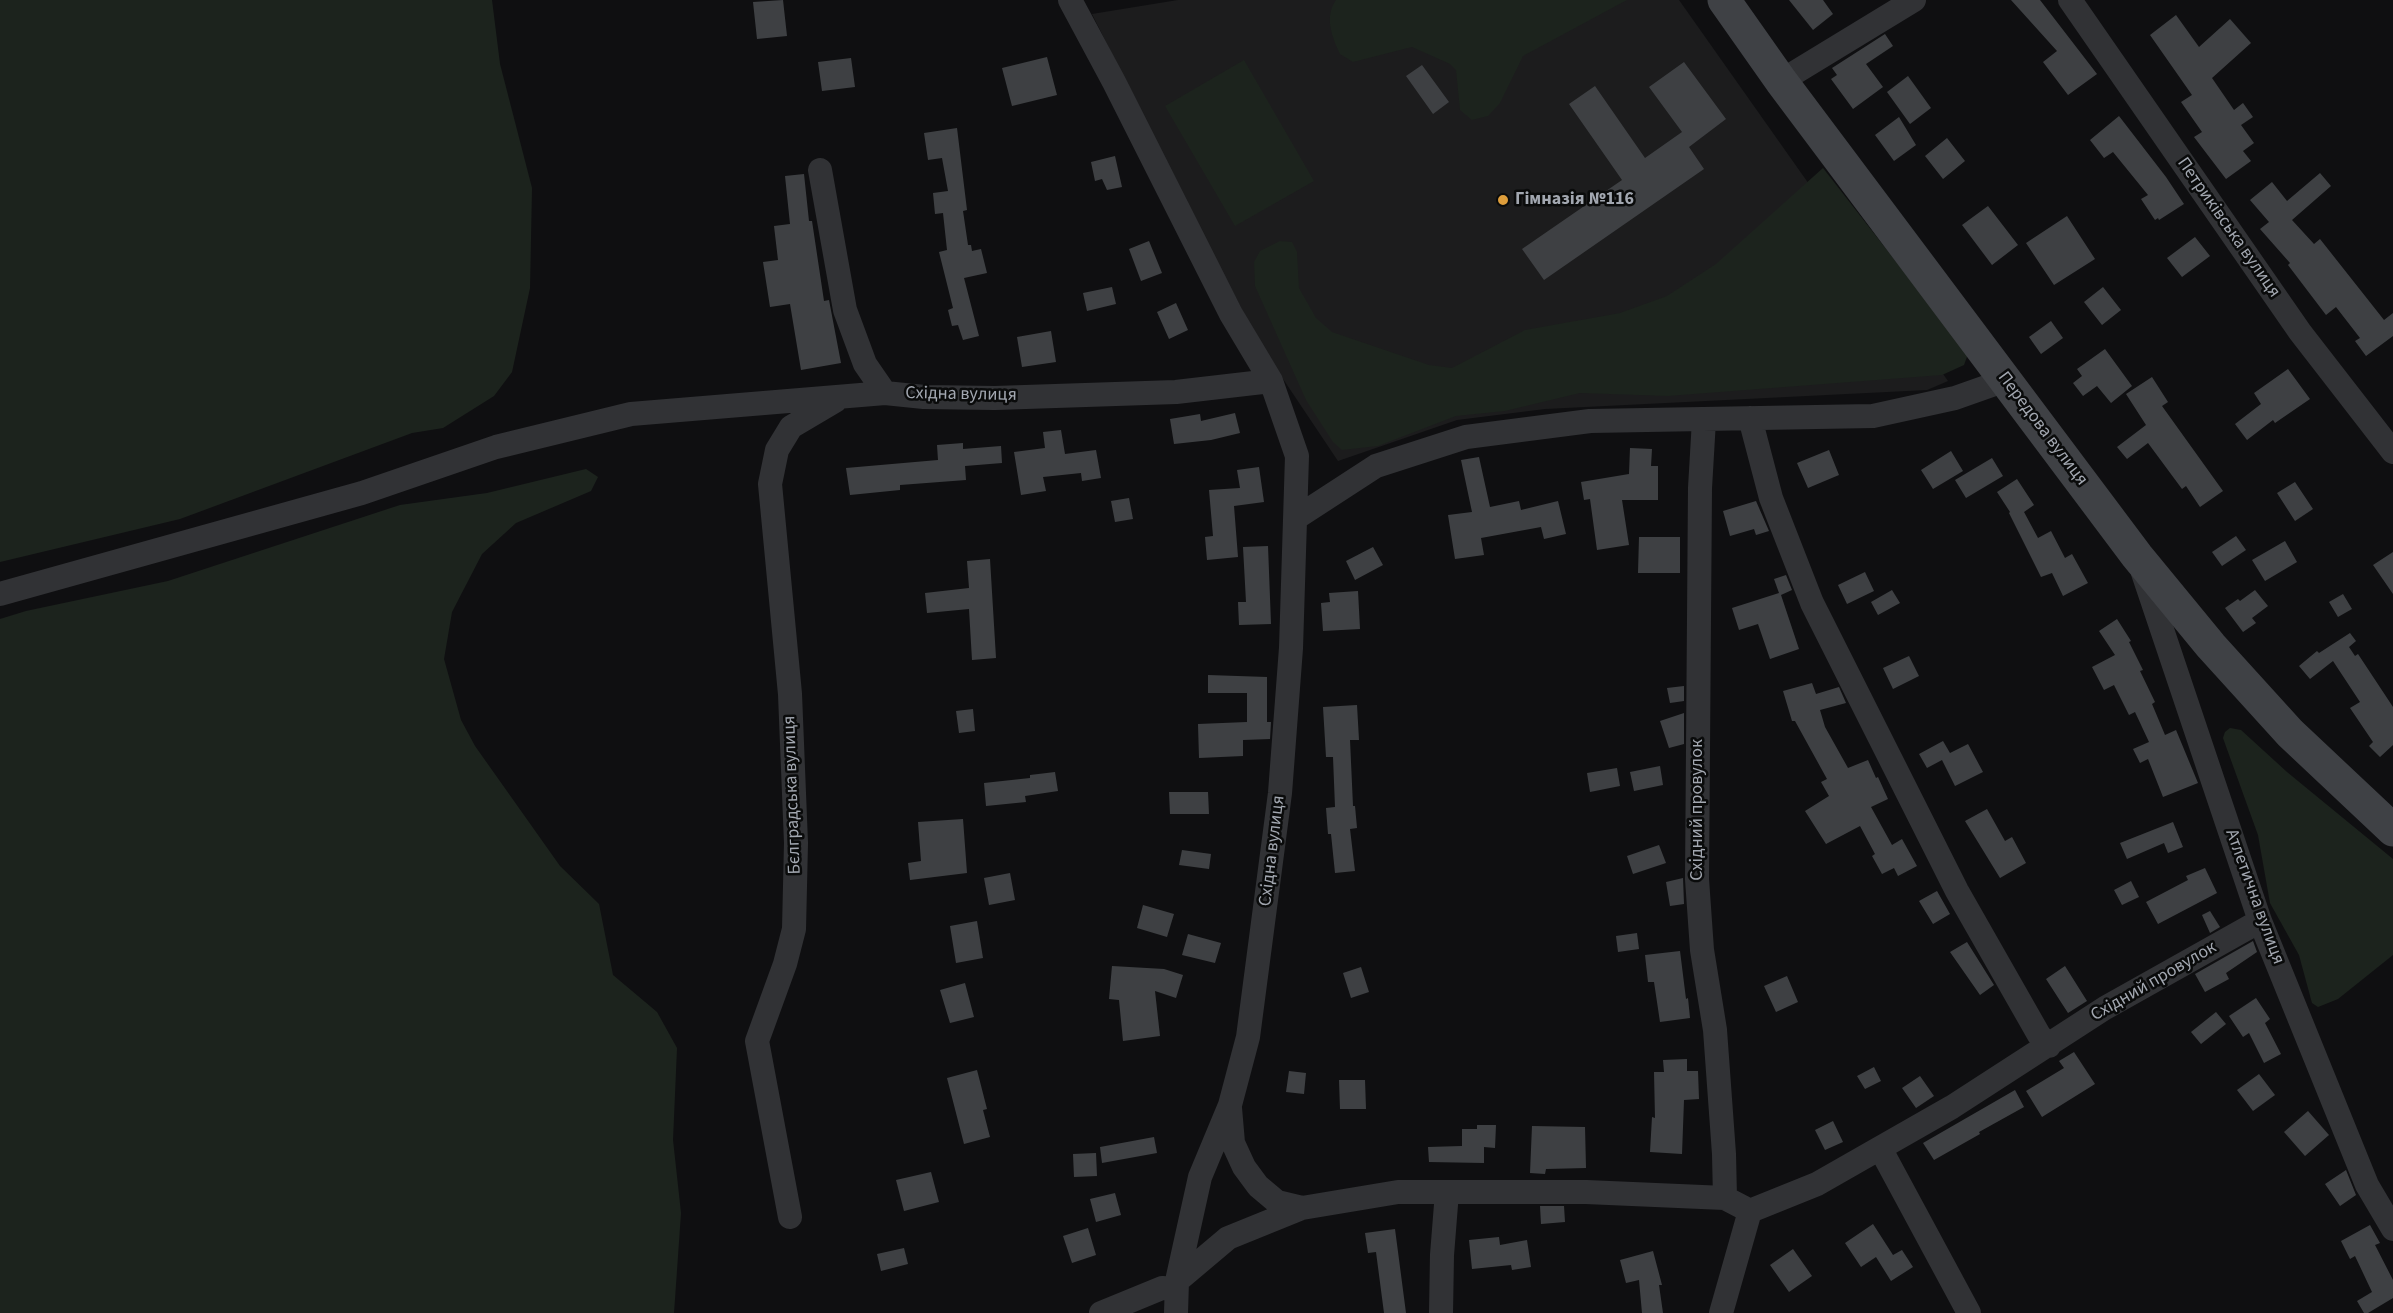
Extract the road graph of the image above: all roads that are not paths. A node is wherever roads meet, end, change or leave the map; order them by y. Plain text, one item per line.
1 (1070, 0) edge
2 (1724, 0) edge
3 (1914, 0) edge
4 (2070, 0) edge
5 (1781, 81) junction
6 (820, 170) dead end
7 (2006, 380) junction
8 (1271, 381) junction
9 (885, 393) junction
10 (840, 398) junction
11 (1750, 417) junction
12 (1704, 420) junction
13 (2393, 452) edge
14 (1296, 518) junction
15 (2138, 556) junction
16 (0, 594) edge
17 (2390, 821) edge
18 (2260, 921) junction
19 (2049, 1046) junction
20 (1230, 1105) junction
21 (1880, 1148) junction
22 (1447, 1192) junction
23 (1725, 1198) junction
24 (1302, 1208) junction
25 (1750, 1211) junction
26 (790, 1217) dead end
27 (2393, 1228) edge
28 (1177, 1285) junction
29 (1101, 1313) edge
30 (1176, 1313) edge
31 (1442, 1313) edge
32 (1721, 1313) edge
33 (1970, 1313) edge

1 - 8 street, Східна вулиця
2 - 5 street, Передова вулиця
3 - 5 street
4 - 13 street, Петриківська вулиця
5 - 7 street, Передова вулиця
6 - 9 street, Східна вулиця
7 - 11 street
7 - 15 street, Передова вулиця
8 - 9 street, Східна вулиця
8 - 14 street, Східна вулиця
9 - 10 street
10 - 16 street
10 - 26 street, Бєлградська вулиця
11 - 12 street
11 - 19 street
12 - 14 street
12 - 23 street, Східний провулок
14 - 20 street, Східна вулиця
15 - 17 street, Передова вулиця
15 - 18 street, Атлетична вулиця
18 - 19 street, Східний провулок
18 - 27 street, Атлетична вулиця
19 - 21 street, Східний провулок
20 - 24 street
20 - 28 street, Східна вулиця
21 - 25 street, Східний провулок
21 - 33 street
22 - 23 street
22 - 24 street
22 - 31 street
23 - 25 street
24 - 28 street
25 - 32 street
28 - 29 street
28 - 30 street, Східна вулиця

